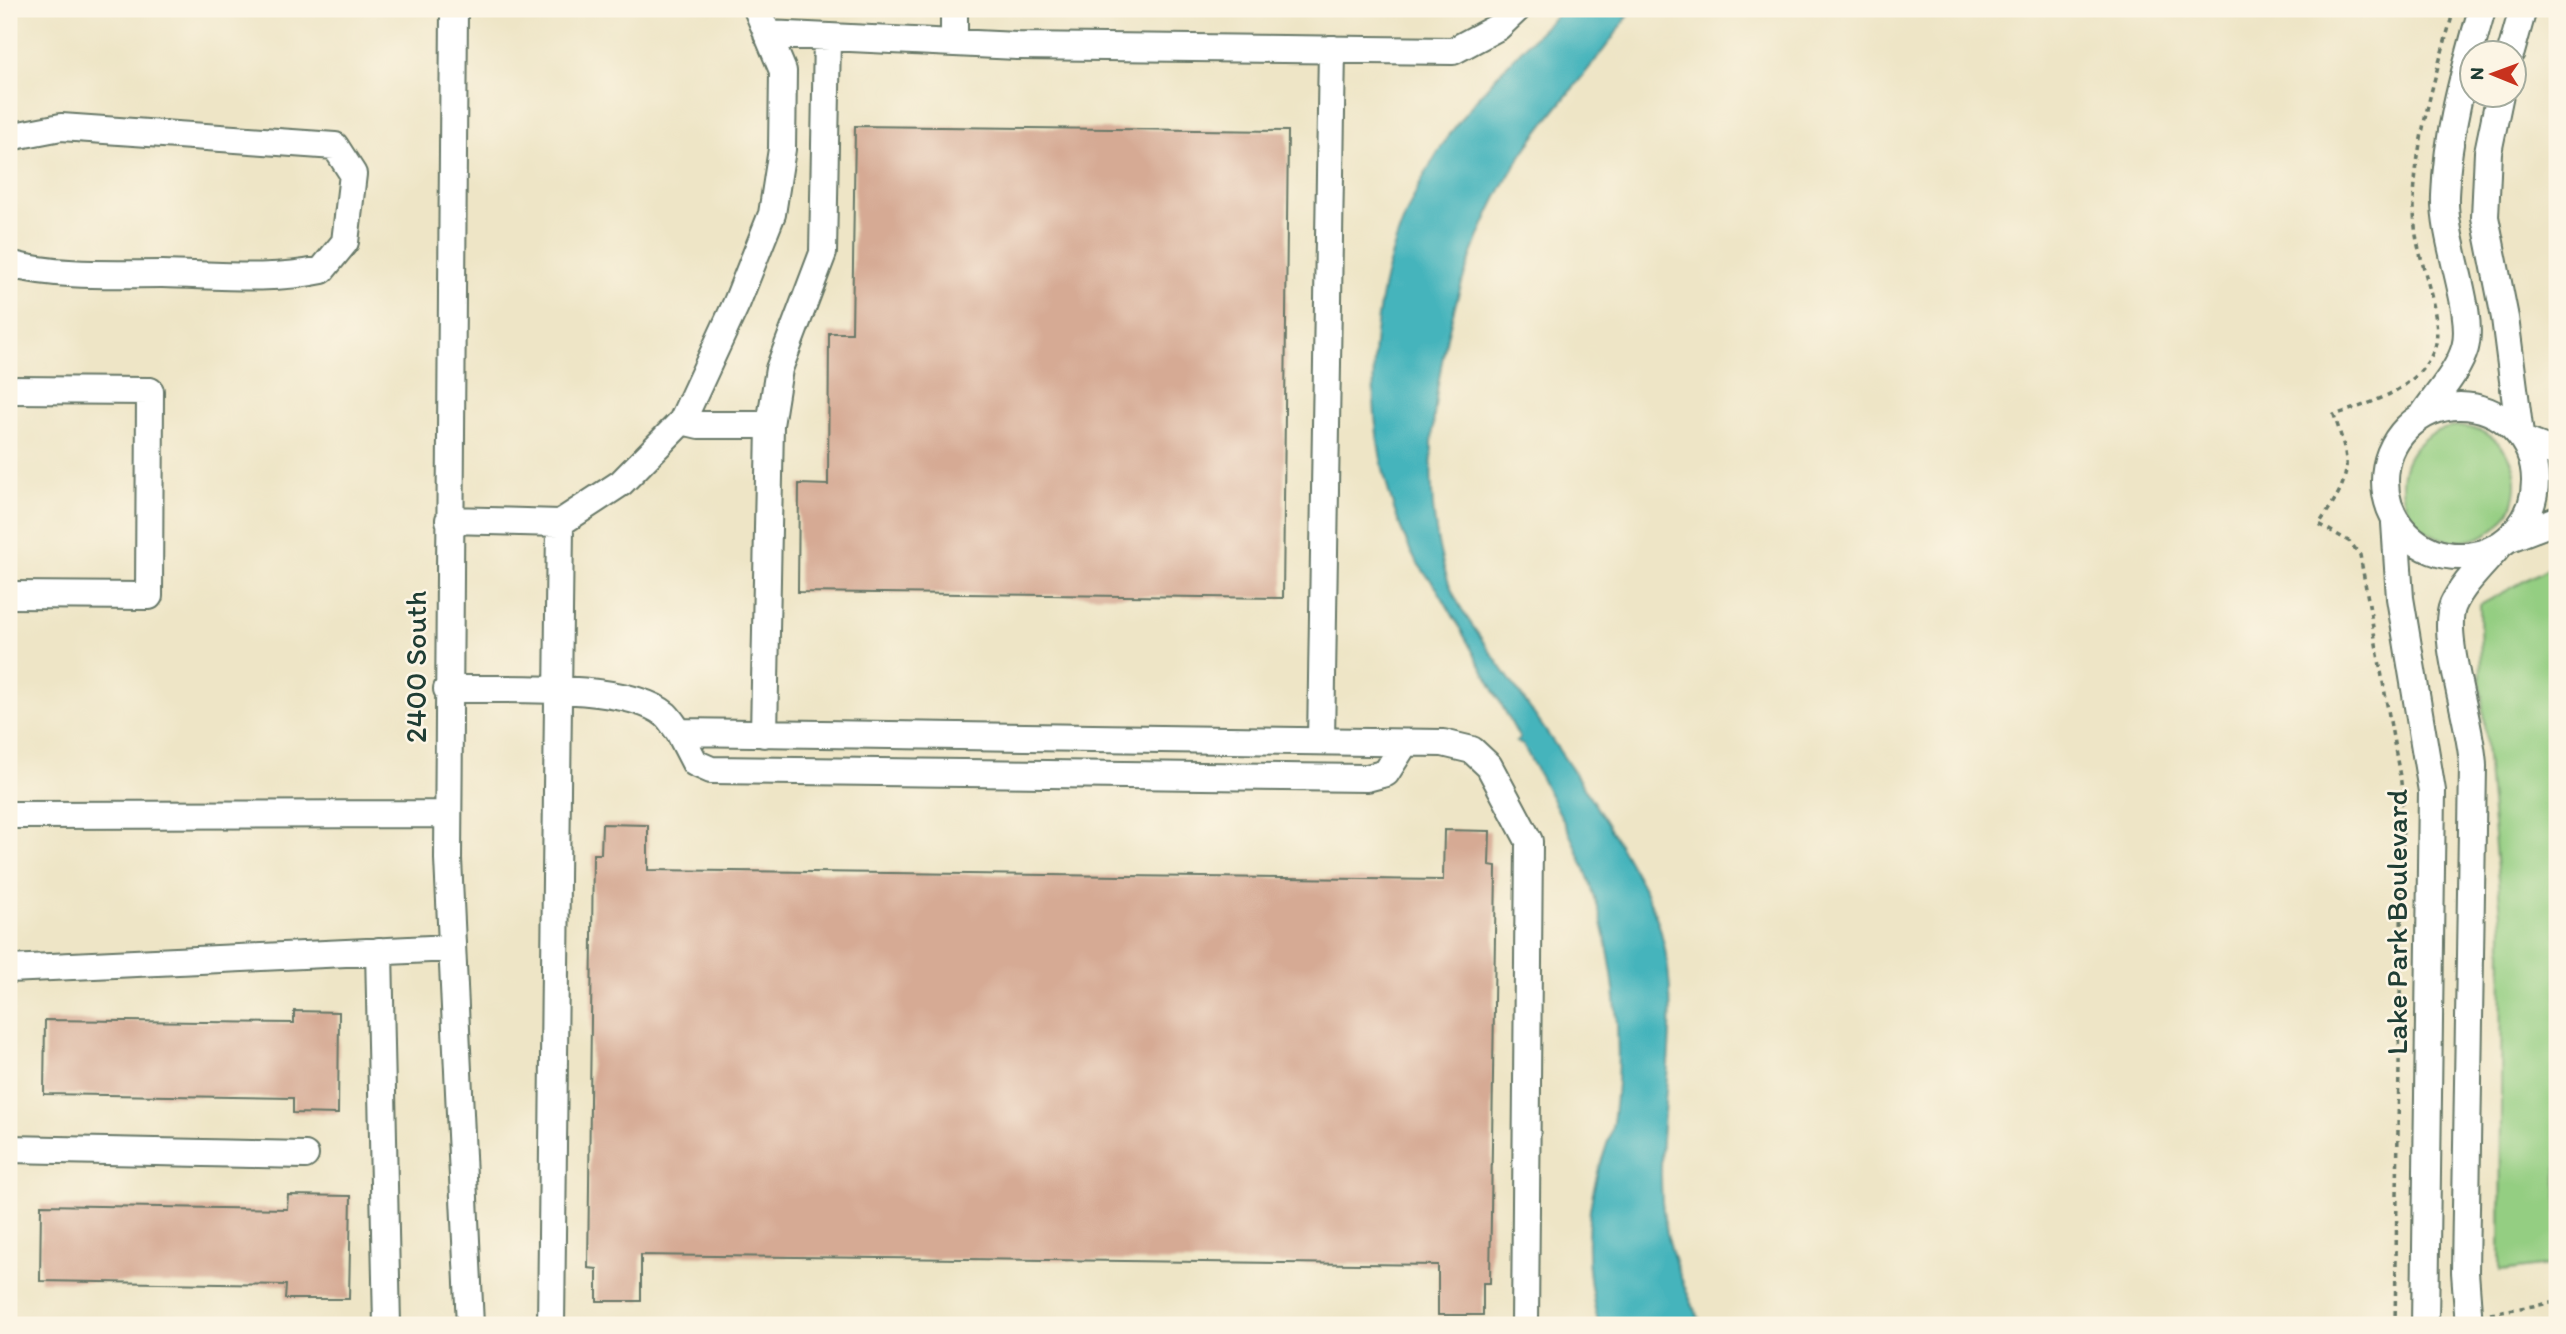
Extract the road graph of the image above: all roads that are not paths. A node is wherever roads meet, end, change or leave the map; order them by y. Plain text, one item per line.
1 (454, 9) edge
2 (757, 9) edge
3 (954, 9) edge
4 (1517, 9) edge
5 (2482, 9) edge
6 (2523, 9) edge
7 (767, 34) junction
8 (827, 37) junction
9 (2515, 38) edge
10 (954, 43) junction
11 (1332, 49) junction
12 (2497, 108) edge
13 (9, 138) edge
14 (9, 264) edge
15 (9, 390) edge
16 (2423, 415) junction
17 (682, 421) junction
18 (770, 425) junction
19 (2521, 438) junction
20 (2557, 453) edge
21 (449, 520) junction
22 (2557, 520) edge
23 (560, 523) junction
24 (2395, 523) junction
25 (2505, 541) junction
26 (9, 595) edge
27 (447, 689) junction
28 (558, 692) junction
29 (679, 732) junction
30 (764, 734) junction
31 (1001, 737) junction
32 (1321, 741) junction
33 (1405, 743) junction
34 (1001, 773) junction
35 (447, 814) junction
36 (9, 815) edge
37 (451, 948) junction
38 (379, 951) junction
39 (9, 969) edge
40 (2429, 1052) junction
41 (2468, 1053) junction
42 (9, 1149) edge
43 (305, 1155) dead end
44 (2478, 1319) edge
45 (387, 1325) edge
46 (470, 1325) edge
47 (551, 1325) edge
48 (1525, 1325) edge
49 (2425, 1325) edge

1 - 21 street, 2400 South
2 - 7 street
3 - 10 street
4 - 11 street
5 - 16 street
6 - 9 street
7 - 8 street
7 - 17 street
8 - 10 street
8 - 18 street
10 - 11 street
11 - 32 street
12 - 19 street
13 - 14 street
15 - 26 street
16 - 19 street
16 - 24 street
17 - 18 street
17 - 23 street
18 - 30 street
19 - 20 street
19 - 25 street
21 - 23 street
21 - 27 street, 2400 South
22 - 25 street
23 - 28 street
24 - 25 street
24 - 40 street, Lake Park Boulevard
25 - 41 street
27 - 28 street
27 - 35 street, 2400 South
28 - 29 street
28 - 47 street
29 - 30 street
29 - 34 street
30 - 31 street
31 - 32 street
31 - 34 street
32 - 33 street
33 - 34 street
33 - 48 street
35 - 36 street
35 - 37 street, 2400 South
37 - 38 street
37 - 46 street, 2400 South
38 - 39 street
38 - 45 street
40 - 41 street
40 - 49 street, Lake Park Boulevard
41 - 44 street
42 - 43 street

